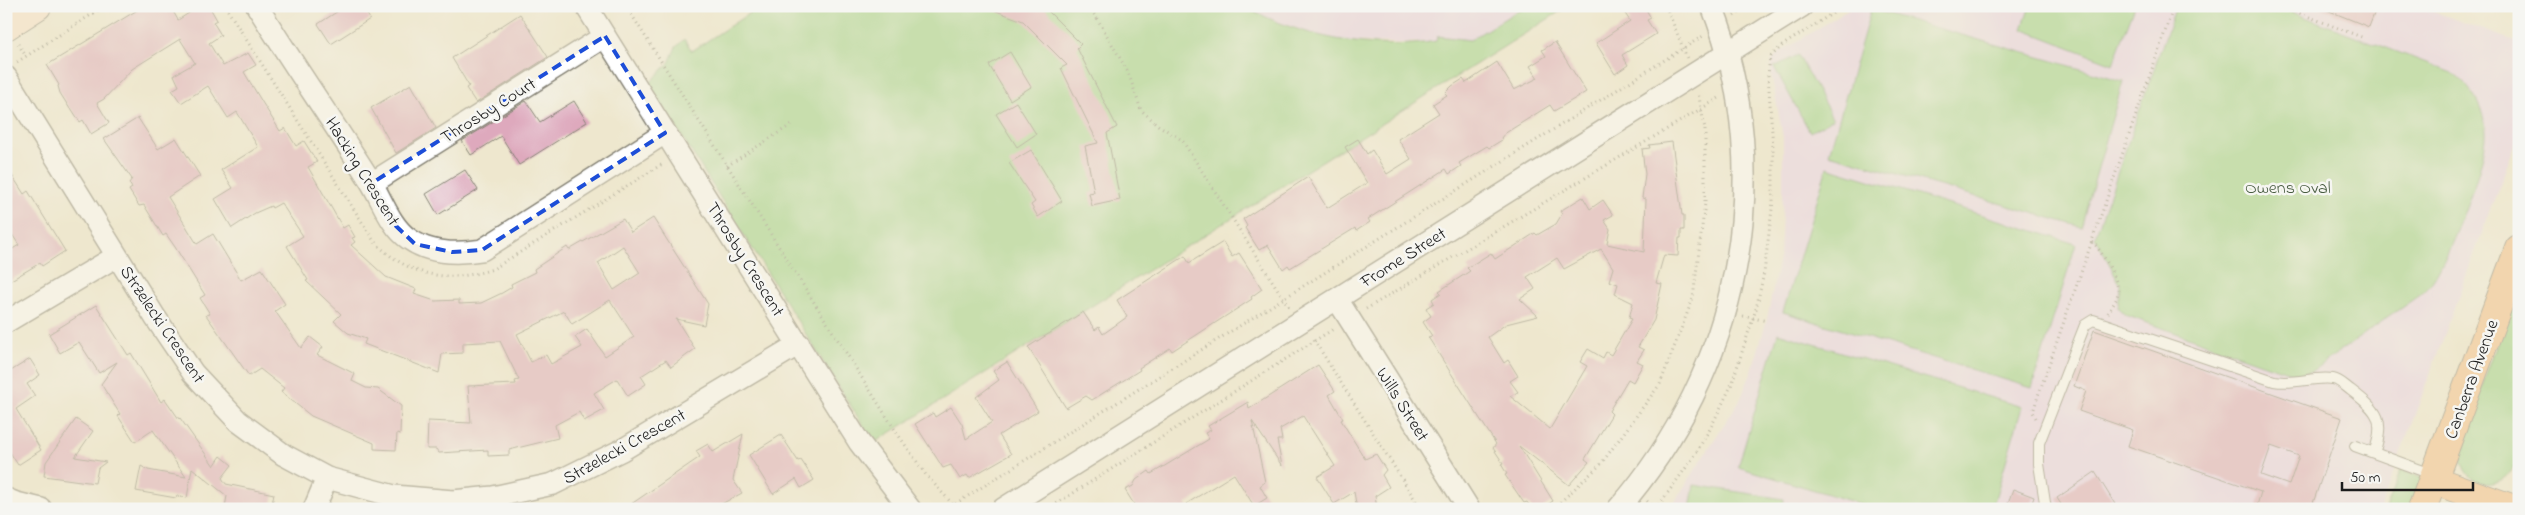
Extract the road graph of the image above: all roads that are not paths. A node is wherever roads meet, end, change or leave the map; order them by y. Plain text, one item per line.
1 (38, 6) edge
2 (586, 6) edge
3 (1802, 6) edge
4 (264, 9) edge
5 (1715, 16) edge
6 (6, 26) edge
7 (604, 36) junction
8 (1727, 54) junction
9 (10, 71) edge
10 (666, 133) junction
11 (372, 183) junction
12 (2519, 248) edge
13 (117, 256) junction
14 (1337, 298) junction
15 (6, 322) edge
16 (799, 344) junction
17 (2355, 446) dead end
18 (2374, 453) junction
19 (2434, 477) junction
20 (328, 478) junction
21 (6, 499) edge
22 (495, 503) edge
23 (2514, 503) edge
24 (41, 509) edge
25 (314, 509) edge
26 (910, 509) edge
27 (1003, 509) edge
28 (1469, 509) edge
29 (1618, 509) edge
30 (2046, 509) edge
31 (2422, 509) edge

1 - 6 street
2 - 7 street, Throsby Crescent
3 - 8 street, Frome Street
4 - 11 street, Hacking Crescent
5 - 8 street
7 - 10 street, Throsby Crescent
7 - 11 street, Throsby Court
8 - 14 street, Frome Street
8 - 29 street
9 - 13 street, Strzelecki Crescent
10 - 11 street, Hacking Crescent
10 - 16 street, Throsby Crescent
12 - 19 highway, Canberra Avenue
13 - 15 street
13 - 20 street, Strzelecki Crescent
14 - 27 street, Frome Street
14 - 28 street, Wills Street
16 - 22 street, Strzelecki Crescent
16 - 26 street, Throsby Crescent
17 - 18 lane
18 - 19 lane
18 - 30 lane
19 - 23 highway
19 - 31 highway, Canberra Avenue
20 - 22 street, Strzelecki Crescent
20 - 25 street
21 - 24 street

